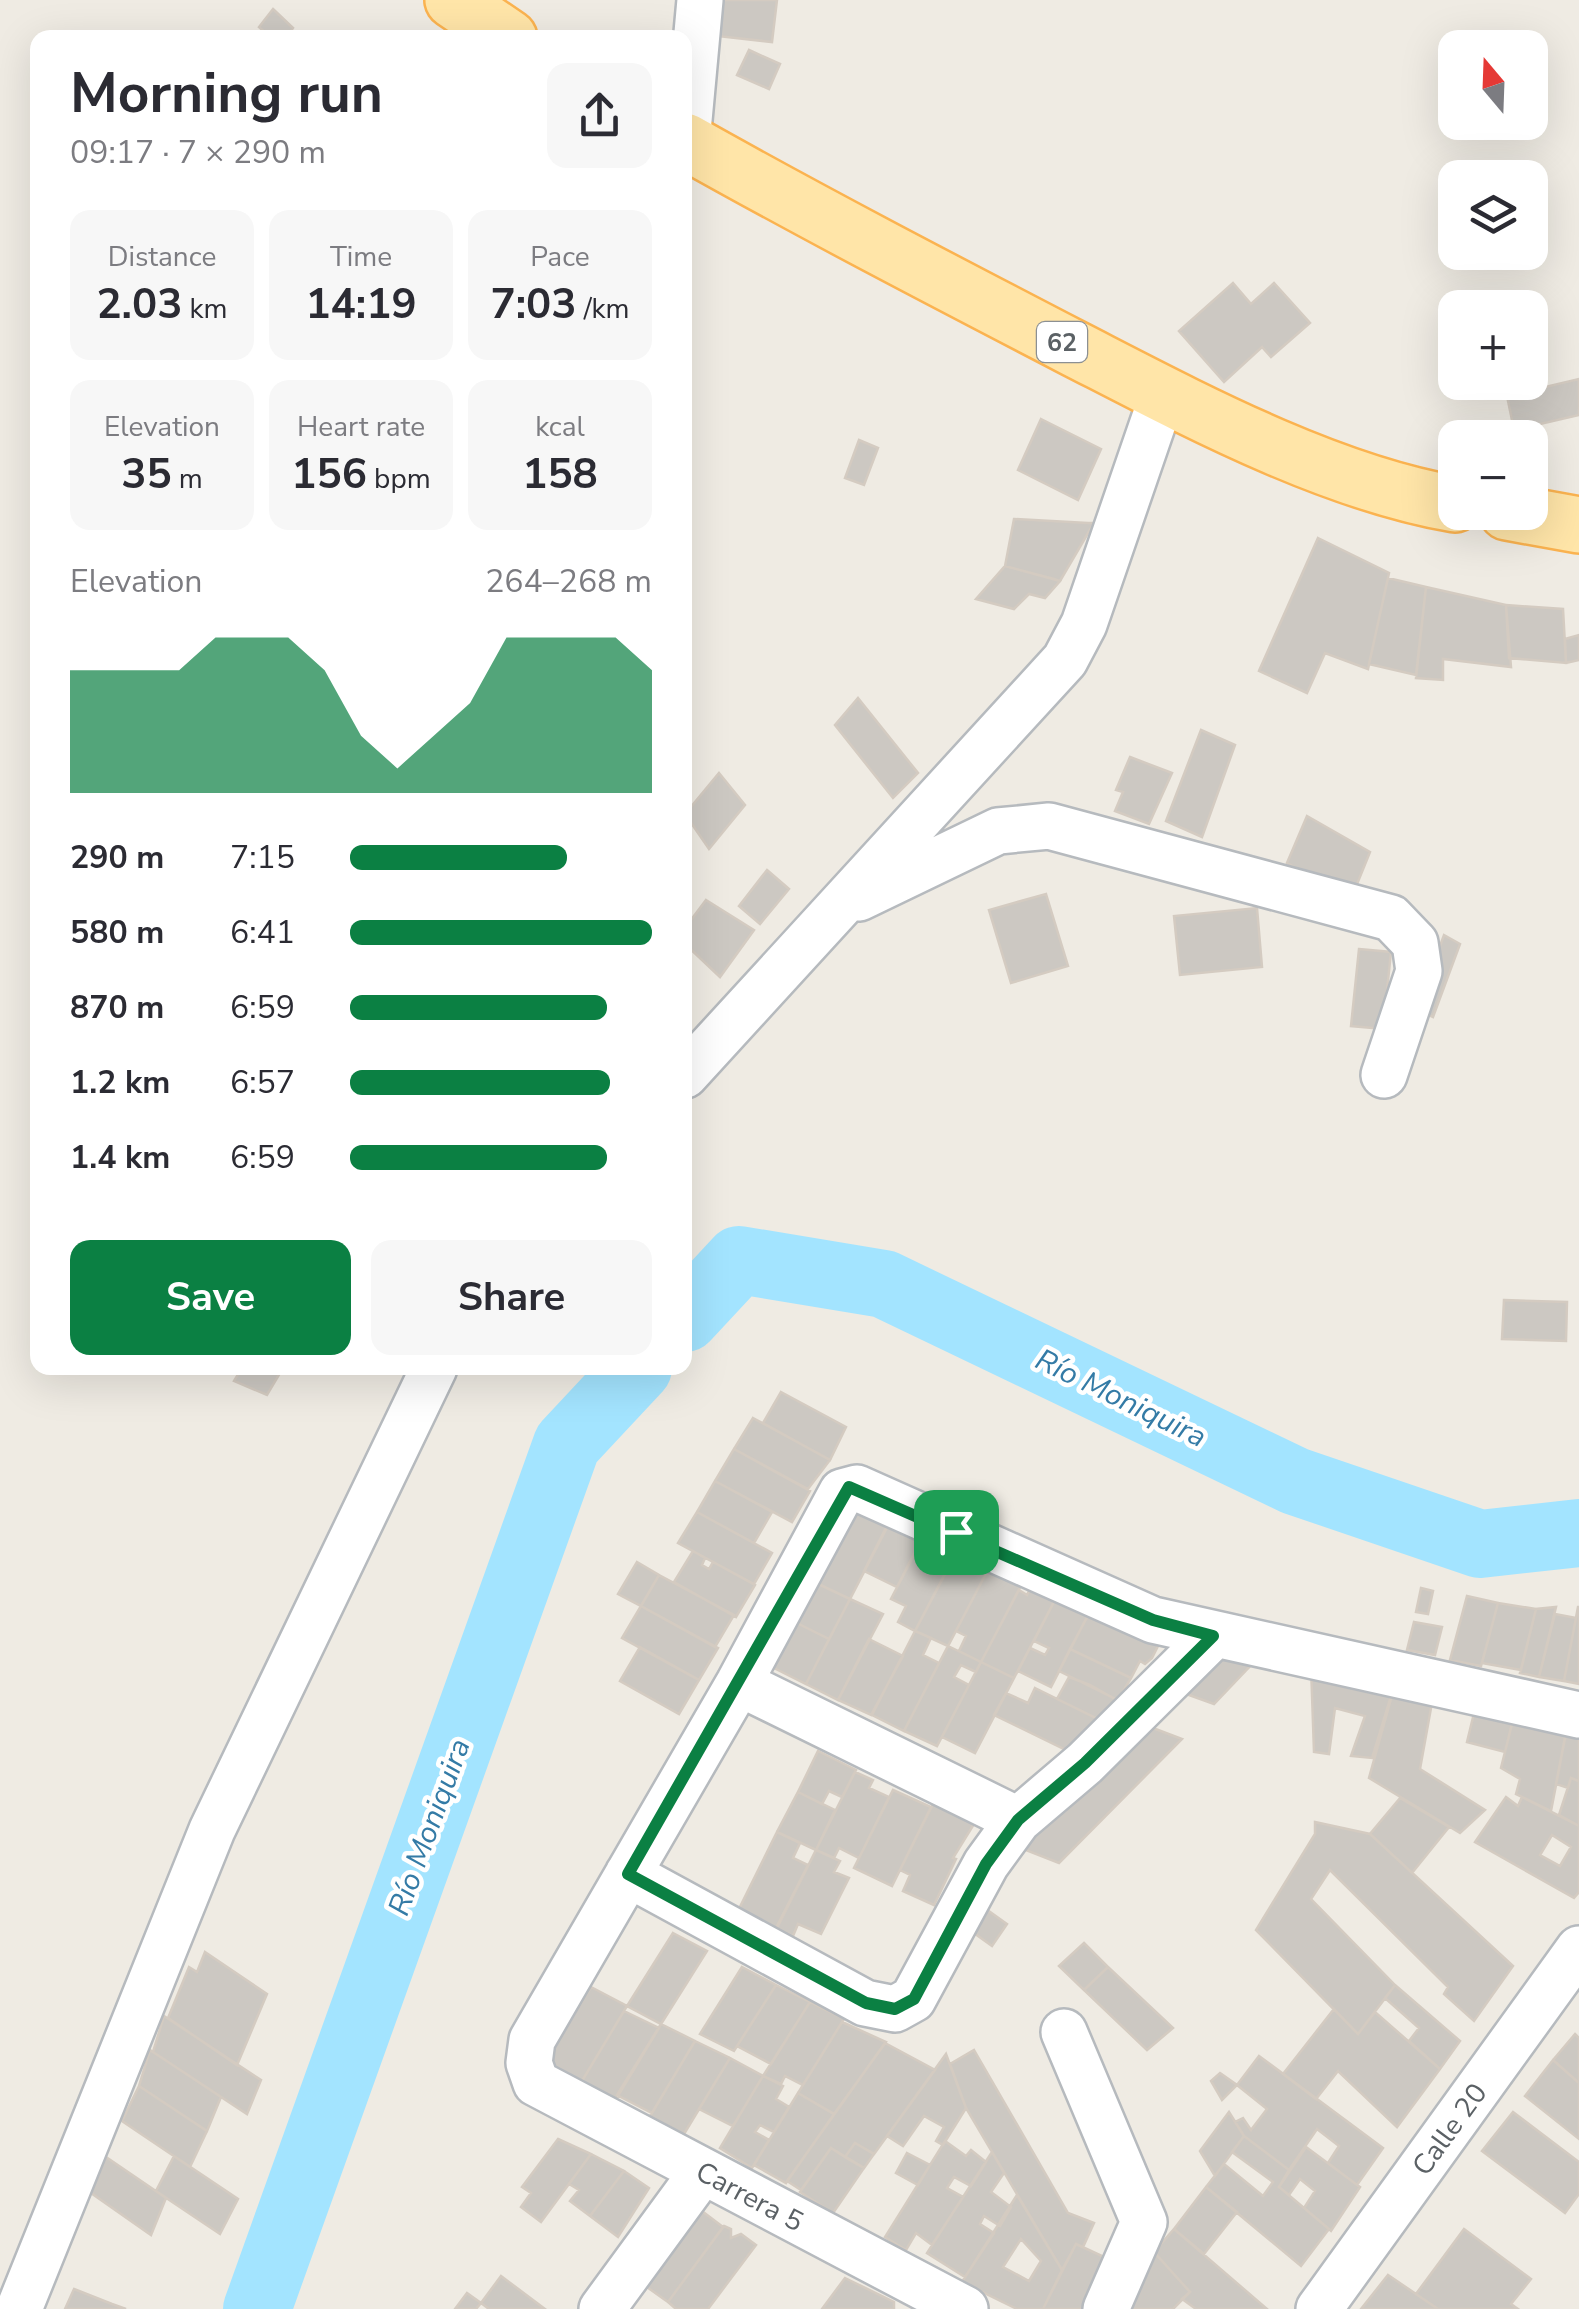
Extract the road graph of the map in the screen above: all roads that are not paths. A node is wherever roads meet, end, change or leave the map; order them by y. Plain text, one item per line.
1 (453, 0) edge
2 (700, 0) edge
3 (497, 30) edge
4 (692, 81) edge
5 (692, 144) edge
6 (1163, 394) junction
7 (1438, 499) edge
8 (1548, 519) edge
9 (1579, 525) edge
10 (839, 907) junction
11 (692, 1067) edge
12 (1384, 1075) dead end
13 (431, 1375) edge
14 (1213, 1636) junction
15 (739, 1683) junction
16 (1579, 1715) edge
17 (1018, 1820) junction
18 (628, 1874) junction
19 (1579, 1950) edge
20 (1064, 2032) dead end
21 (702, 2170) junction
22 (943, 2304) edge
23 (19, 2309) edge
24 (602, 2309) edge
25 (1106, 2309) edge
26 (1320, 2309) edge

1 - 3 main road
2 - 4 street
5 - 6 main road, 62
6 - 7 main road, 62
6 - 10 street
8 - 9 main road
10 - 11 street
10 - 12 street
13 - 23 street
14 - 15 street
14 - 16 street
14 - 17 street
15 - 17 street
15 - 18 street
17 - 18 street
18 - 21 street, Carrera 5
19 - 26 street, Calle 20
20 - 25 street
21 - 22 street, Carrera 5
21 - 24 street

